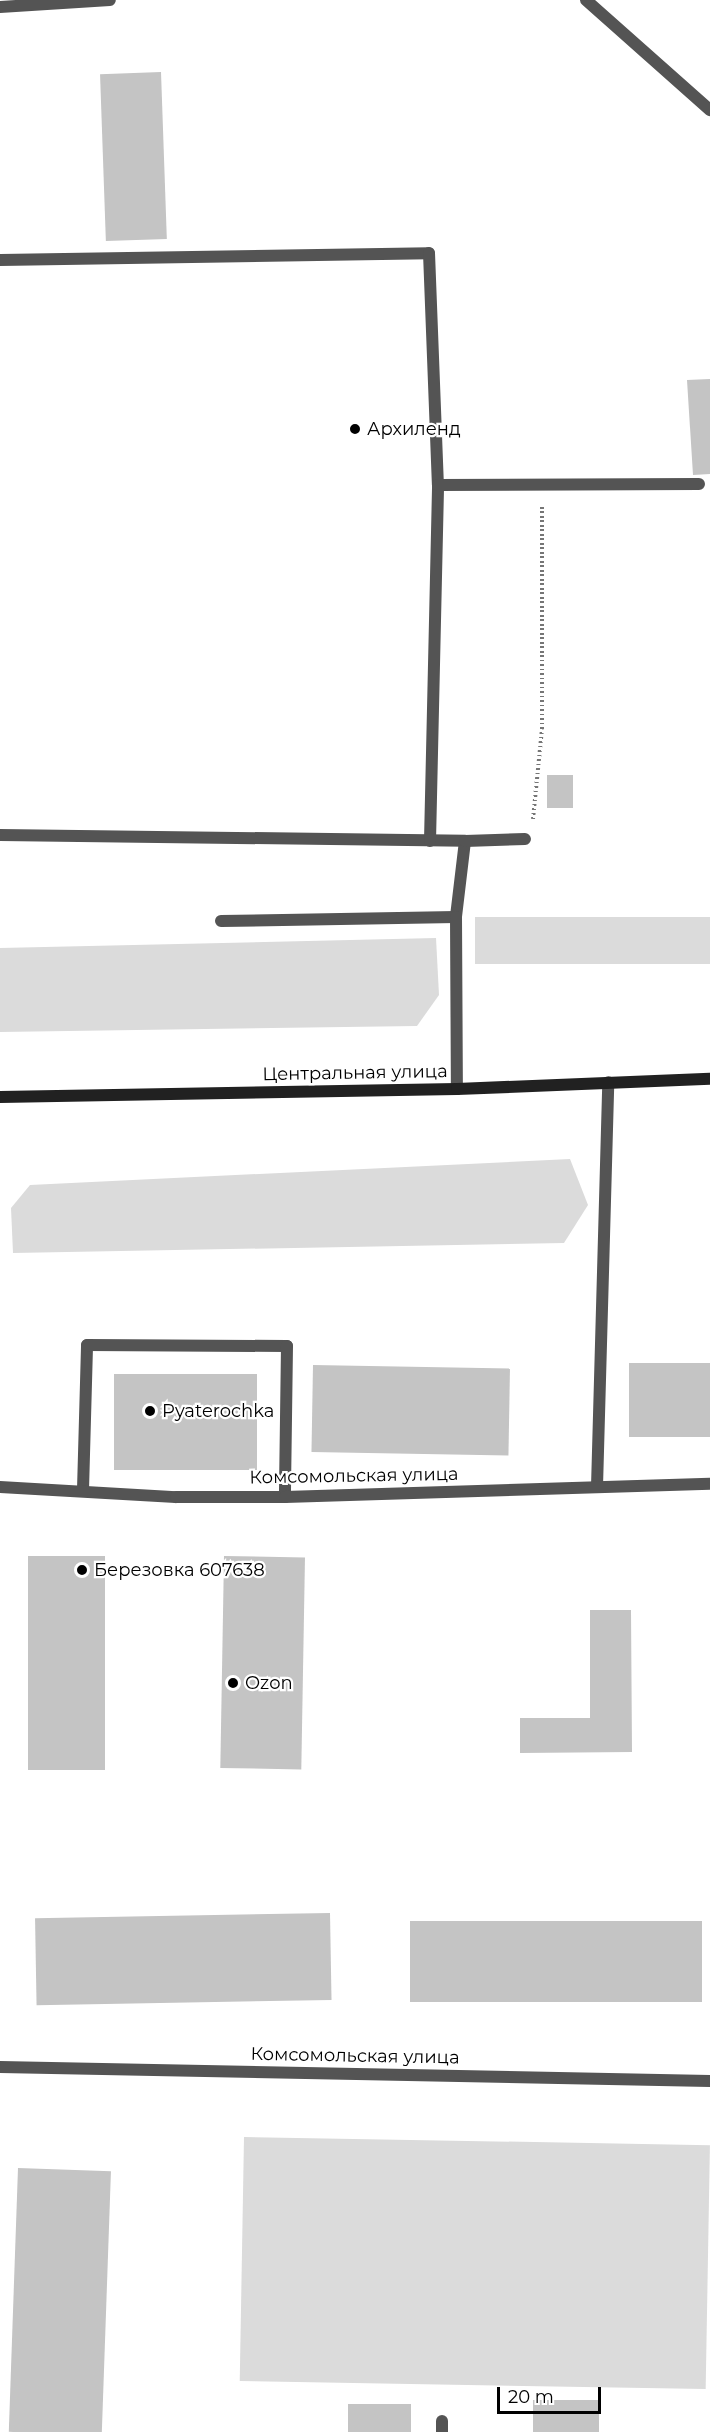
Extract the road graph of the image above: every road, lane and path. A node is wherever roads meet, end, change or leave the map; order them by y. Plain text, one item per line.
1 (110, 0) edge
2 (586, 0) edge
3 (0, 7) edge
4 (710, 110) edge
5 (0, 260) edge
6 (438, 484) junction
7 (542, 484) junction
8 (699, 484) dead end
9 (0, 835) edge
10 (525, 839) joint
11 (430, 841) junction
12 (465, 842) junction
13 (456, 917) junction
14 (221, 921) dead end
15 (710, 1079) edge
16 (608, 1082) junction
17 (457, 1089) junction
18 (0, 1097) edge
19 (710, 1484) edge
20 (0, 1487) edge
21 (597, 1487) junction
22 (83, 1490) junction
23 (285, 1497) junction
24 (0, 2067) edge
25 (710, 2081) edge

1 - 3 street
2 - 4 street
5 - 6 street
6 - 7 street
6 - 11 street
7 - 8 street
7 - 10 path
9 - 11 street
10 - 12 street
11 - 12 street
12 - 13 street
13 - 14 street
13 - 17 street
15 - 16 main road, Центральная улица
16 - 17 main road, Центральная улица
16 - 21 street
17 - 18 main road, Центральная улица
19 - 21 street, Комсомольская улица
20 - 22 street, Комсомольская улица
21 - 23 street, Комсомольская улица
22 - 23 street, Комсомольская улица
22 - 23 street
24 - 25 street, Комсомольская улица

